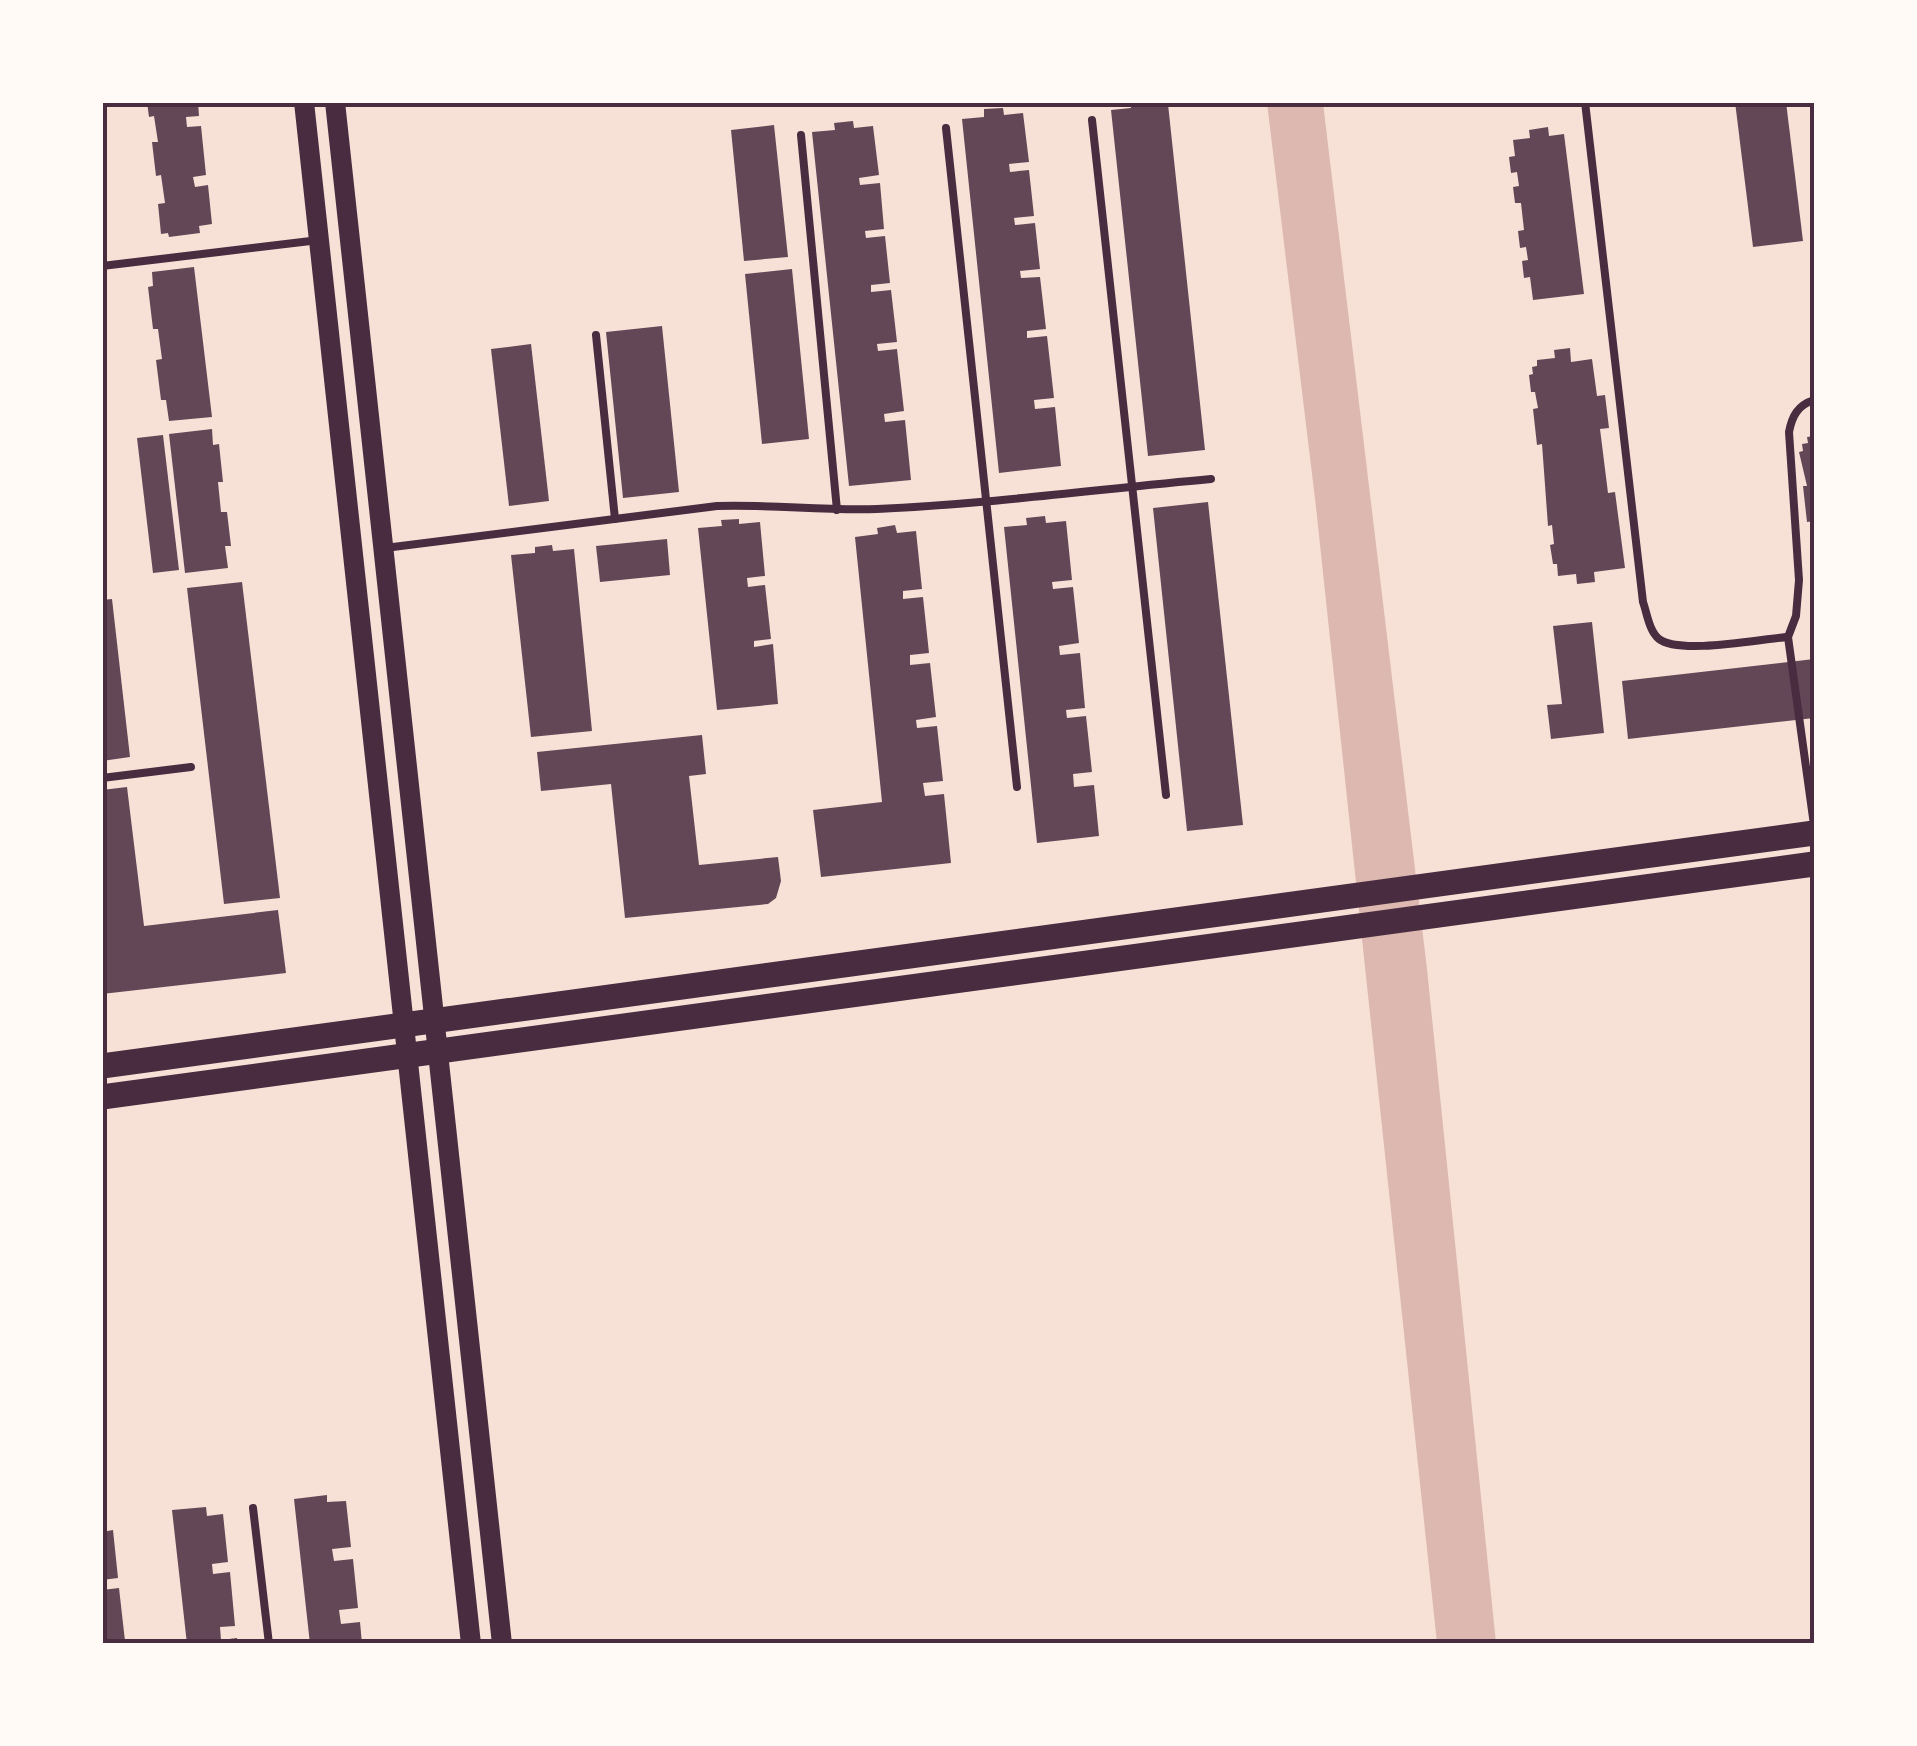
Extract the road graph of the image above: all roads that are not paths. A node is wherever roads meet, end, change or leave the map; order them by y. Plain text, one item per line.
1 (304, 102) edge
2 (335, 102) edge
3 (1585, 102) edge
4 (1092, 120) dead end
5 (946, 128) dead end
6 (800, 135) dead end
7 (319, 240) junction
8 (102, 266) edge
9 (596, 335) dead end
10 (1814, 400) edge
11 (1211, 478) dead end
12 (1132, 486) junction
13 (985, 499) junction
14 (837, 510) junction
15 (615, 519) junction
16 (383, 548) junction
17 (1788, 636) junction
18 (191, 767) dead end
19 (102, 778) edge
20 (1017, 788) dead end
21 (1166, 795) dead end
22 (1814, 825) edge
23 (1814, 833) edge
24 (1814, 864) edge
25 (435, 1021) junction
26 (404, 1025) junction
27 (438, 1052) junction
28 (407, 1056) junction
29 (102, 1066) edge
30 (102, 1097) edge
31 (254, 1508) dead end
32 (269, 1644) edge
33 (470, 1644) edge
34 (502, 1644) edge

1 - 7 main road
2 - 16 main road
3 - 17 lane
4 - 12 lane
5 - 13 lane
6 - 14 lane
7 - 8 lane
7 - 26 main road
9 - 15 lane
10 - 17 lane
11 - 12 lane
12 - 13 lane
12 - 21 lane
13 - 14 lane
13 - 20 lane
14 - 15 lane
15 - 16 lane
16 - 25 main road
17 - 22 lane
18 - 19 lane
23 - 25 main road
24 - 27 main road
25 - 26 main road
25 - 27 main road
26 - 28 main road
26 - 29 main road
27 - 28 main road
27 - 34 main road
28 - 30 main road
28 - 33 main road
31 - 32 lane

